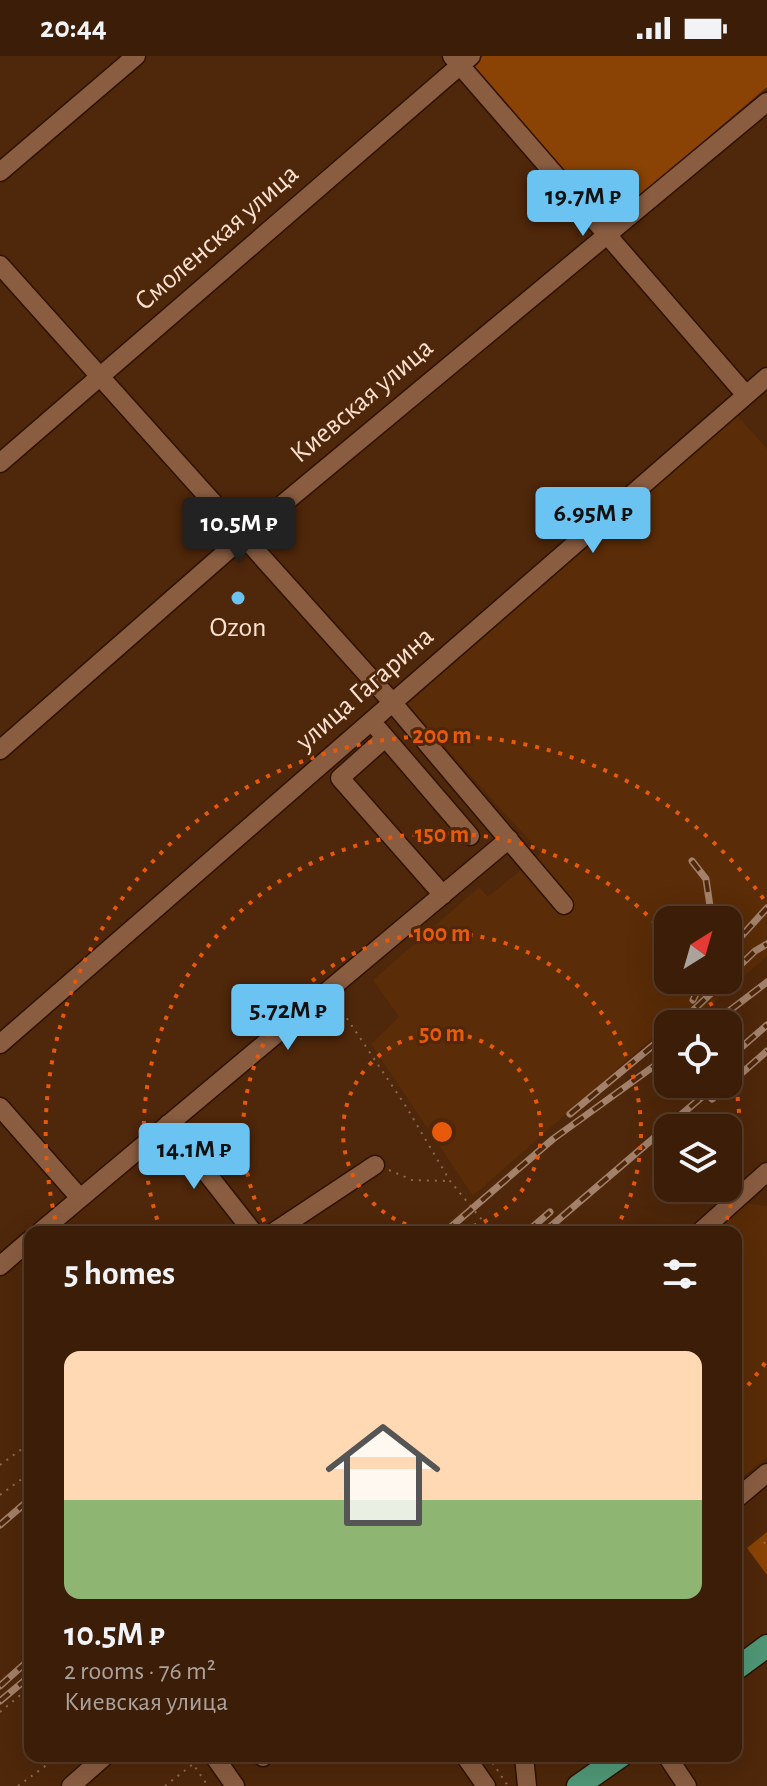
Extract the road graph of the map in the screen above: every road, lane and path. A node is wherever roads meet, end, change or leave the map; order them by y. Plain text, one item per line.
1 (136, 56) edge
2 (461, 59) edge
3 (767, 102) edge
4 (0, 172) edge
5 (607, 233) junction
6 (0, 265) edge
7 (99, 377) junction
8 (767, 377) edge
9 (746, 395) junction
10 (0, 463) edge
11 (242, 538) junction
12 (392, 702) junction
13 (370, 721) junction
14 (385, 738) junction
15 (0, 750) edge
16 (470, 836) dead end
17 (509, 839) junction
18 (443, 895) junction
19 (564, 905) dead end
20 (332, 996) dead end
21 (0, 1044) edge
22 (0, 1107) edge
23 (168, 1124) junction
24 (375, 1165) joint
25 (767, 1172) edge
26 (450, 1181) junction
27 (80, 1198) junction
28 (47, 1226) edge
29 (248, 1226) edge
30 (283, 1226) edge
31 (487, 1226) edge
32 (707, 1226) edge
33 (24, 1245) edge
34 (0, 1266) edge
35 (24, 1447) edge
36 (0, 1465) edge
37 (767, 1473) edge
38 (24, 1477) edge
39 (742, 1494) edge
40 (0, 1495) edge
41 (764, 1542) dead end
42 (767, 1546) edge
43 (767, 1646) edge
44 (742, 1665) edge
45 (24, 1692) edge
46 (0, 1712) edge
47 (51, 1762) edge
48 (98, 1762) edge
49 (218, 1762) edge
50 (469, 1762) edge
51 (492, 1762) edge
52 (525, 1762) edge
53 (612, 1762) edge
54 (671, 1762) edge
55 (18, 1786) edge
56 (71, 1786) edge
57 (165, 1786) edge
58 (208, 1786) edge
59 (235, 1786) edge
60 (486, 1786) edge
61 (508, 1786) edge
62 (527, 1786) edge
63 (578, 1786) edge
64 (687, 1786) edge

1 - 4 street
2 - 5 street
2 - 7 street, Смоленская улица
3 - 5 street, Киевская улица
5 - 9 street
5 - 11 street, Киевская улица
6 - 7 street
7 - 10 street, Смоленская улица
7 - 11 street
8 - 9 street, улица Гагарина
9 - 12 street, улица Гагарина
11 - 12 street
11 - 15 street, Киевская улица
12 - 13 street, улица Гагарина
12 - 17 street
13 - 14 street
13 - 21 street, улица Гагарина
14 - 16 street
14 - 18 street
17 - 18 street
17 - 19 street
18 - 23 street
20 - 26 path
22 - 27 street
23 - 27 street
23 - 29 street
24 - 26 path
24 - 30 street
25 - 32 street
26 - 31 path
27 - 28 street
33 - 34 street
35 - 36 path
37 - 39 street
38 - 40 path
41 - 42 path
43 - 44 main road
45 - 46 path
47 - 55 path
48 - 56 street
49 - 59 street
50 - 60 street
51 - 61 path
52 - 62 street
53 - 63 main road
54 - 64 street
57 - 58 path

